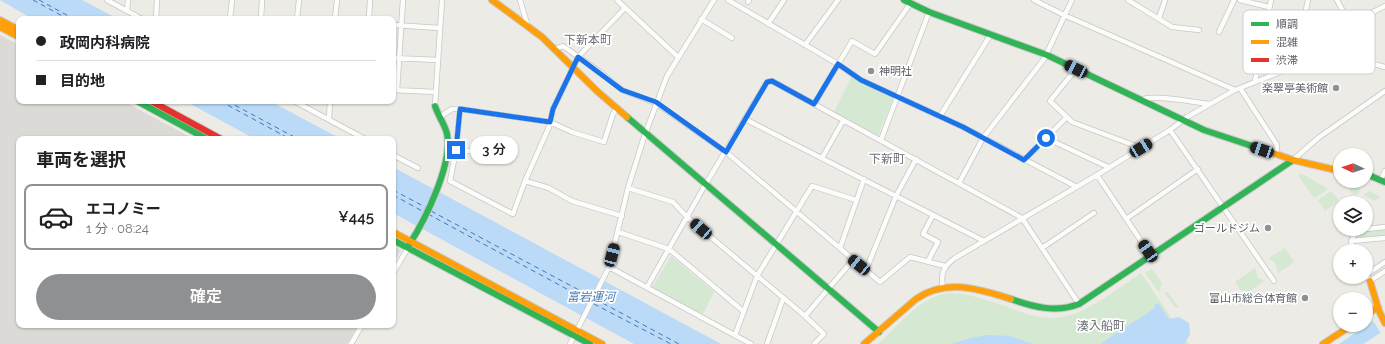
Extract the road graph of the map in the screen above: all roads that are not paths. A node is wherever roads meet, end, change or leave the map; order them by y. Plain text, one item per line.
1 (107, 0) edge
2 (128, 0) edge
3 (157, 0) edge
4 (232, 0) edge
5 (262, 0) edge
6 (299, 0) edge
7 (337, 0) edge
8 (370, 0) edge
9 (403, 0) edge
10 (442, 0) edge
11 (492, 0) edge
12 (520, 0) edge
13 (617, 0) edge
14 (714, 0) edge
15 (728, 0) edge
16 (784, 0) edge
17 (838, 0) edge
18 (904, 0) edge
19 (1034, 0) edge
20 (1072, 0) edge
21 (1165, 0) edge
22 (1234, 0) edge
23 (1240, 0) edge
24 (1271, 0) edge
25 (1308, 0) edge
26 (1337, 0) edge
27 (1131, 1) edge
28 (910, 4) junction
29 (1385, 6) edge
30 (1269, 7) junction
31 (625, 8) junction
32 (1268, 10) edge
33 (1306, 10) edge
34 (1342, 10) edge
35 (127, 11) junction
36 (1375, 11) edge
37 (929, 12) junction
38 (1064, 15) junction
39 (136, 16) edge
40 (156, 16) edge
41 (230, 16) edge
42 (261, 16) edge
43 (298, 16) edge
44 (335, 16) edge
45 (369, 16) edge
46 (1159, 18) junction
47 (701, 19) junction
48 (0, 20) edge
49 (768, 24) junction
50 (396, 25) edge
51 (401, 25) junction
52 (0, 27) edge
53 (528, 27) junction
54 (16, 28) edge
55 (440, 28) junction
56 (1200, 30) dead end
57 (1219, 32) dead end
58 (990, 34) junction
59 (16, 35) edge
60 (732, 38) dead end
61 (805, 45) junction
62 (555, 49) junction
63 (1047, 55) junction
64 (578, 57) junction
65 (678, 57) junction
66 (399, 58) junction
67 (438, 60) junction
68 (838, 64) junction
69 (1375, 64) edge
70 (573, 67) junction
71 (1385, 67) edge
72 (1076, 69) junction
73 (1256, 74) edge
74 (1274, 74) edge
75 (1255, 81) junction
76 (396, 82) edge
77 (1237, 89) junction
78 (396, 90) edge
79 (1385, 91) edge
80 (436, 92) junction
81 (899, 96) junction
82 (1140, 100) junction
83 (656, 102) junction
84 (143, 104) edge
85 (157, 104) edge
86 (300, 104) edge
87 (330, 104) edge
88 (814, 104) junction
89 (1210, 104) junction
90 (435, 106) joint
91 (617, 108) junction
92 (460, 109) junction
93 (440, 116) junction
94 (940, 116) junction
95 (329, 118) junction
96 (1066, 118) junction
97 (745, 119) junction
98 (843, 120) junction
99 (1182, 120) junction
100 (550, 122) junction
101 (1170, 130) junction
102 (646, 132) junction
103 (201, 136) edge
104 (215, 136) edge
105 (360, 136) edge
106 (983, 138) junction
107 (1046, 138) junction
108 (881, 140) junction
109 (1141, 148) junction
110 (456, 150) junction
111 (726, 152) junction
112 (1276, 154) junction
113 (514, 155) dead end
114 (396, 157) edge
115 (822, 158) junction
116 (916, 160) junction
117 (1024, 160) junction
118 (1293, 160) junction
119 (1108, 167) junction
120 (418, 168) dead end
121 (1198, 169) junction
122 (1333, 169) edge
123 (1385, 171) edge
124 (1097, 175) junction
125 (1373, 177) edge
126 (864, 180) junction
127 (525, 181) junction
128 (1383, 181) edge
129 (959, 183) junction
130 (706, 184) junction
131 (1075, 186) junction
132 (628, 188) junction
133 (896, 196) junction
134 (856, 200) junction
135 (1224, 206) junction
136 (795, 211) junction
137 (1094, 213) dead end
138 (933, 214) junction
139 (622, 216) junction
140 (687, 217) junction
141 (1022, 218) junction
142 (1126, 219) junction
143 (1385, 227) edge
144 (1373, 228) edge
145 (618, 232) junction
146 (396, 234) edge
147 (1354, 236) edge
148 (1385, 238) edge
149 (984, 241) junction
150 (1351, 241) junction
151 (396, 242) edge
152 (412, 242) junction
153 (776, 243) junction
154 (1352, 244) edge
155 (408, 248) junction
156 (840, 248) junction
157 (1042, 248) junction
158 (669, 249) junction
159 (1151, 256) junction
160 (853, 260) junction
161 (928, 261) junction
162 (1385, 262) edge
163 (945, 266) junction
164 (609, 267) junction
165 (396, 268) edge
166 (866, 270) junction
167 (1385, 271) edge
168 (1373, 272) edge
169 (1373, 275) edge
170 (757, 276) junction
171 (1274, 281) dead end
172 (1370, 284) edge
173 (647, 287) junction
174 (943, 287) junction
175 (829, 288) junction
176 (783, 299) junction
177 (1079, 304) junction
178 (1379, 309) junction
179 (743, 311) junction
180 (1373, 312) edge
181 (805, 316) junction
182 (1385, 323) edge
183 (360, 328) edge
184 (879, 332) junction
185 (1341, 332) edge
186 (576, 333) junction
187 (735, 335) junction
188 (351, 344) edge
189 (570, 344) edge
190 (590, 344) edge
191 (602, 344) edge
192 (751, 344) edge
193 (767, 344) edge
194 (814, 344) edge
195 (864, 344) edge
196 (1323, 344) edge

1 - 35 street
2 - 35 street
3 - 40 street
4 - 41 street
5 - 42 street
6 - 43 street
7 - 44 street
8 - 45 street
9 - 51 street
10 - 55 street
11 - 53 street
12 - 53 street
13 - 31 street
14 - 47 street
15 - 49 street
16 - 49 street
17 - 61 street
18 - 28 street
19 - 38 street
20 - 38 street
21 - 46 street
22 - 57 street
23 - 30 street
24 - 30 street
25 - 33 street
26 - 34 street
27 - 46 street
28 - 37 street
28 - 68 street
29 - 36 street
30 - 32 street
31 - 64 street
31 - 65 street
35 - 39 street
37 - 58 street
37 - 81 street
38 - 63 street
38 - 77 street
46 - 56 street
47 - 60 street
47 - 65 street
48 - 54 street
49 - 61 street
50 - 51 street
51 - 55 street
51 - 66 street
52 - 59 street
53 - 62 street
55 - 67 street
58 - 63 street
58 - 94 street
61 - 68 street
62 - 64 street
62 - 70 street
63 - 72 street
63 - 106 street
64 - 70 street
64 - 83 street
65 - 83 street
66 - 67 street
66 - 76 street
67 - 80 street
68 - 81 street
68 - 88 street
69 - 71 street
70 - 91 street
70 - 100 street
72 - 82 street
72 - 96 street
73 - 75 street
74 - 75 street
75 - 77 street
77 - 89 street
77 - 112 street
78 - 80 street
79 - 118 street
80 - 90 street
81 - 94 street
81 - 108 street
82 - 89 street
82 - 99 street
83 - 102 street
83 - 111 street
84 - 103 street
85 - 104 street
86 - 95 street
87 - 95 street
88 - 97 street
88 - 98 street
89 - 99 street
90 - 93 street
91 - 100 street
91 - 102 street
92 - 93 street
92 - 100 street
92 - 110 street
93 - 152 street
94 - 106 street
95 - 105 street
96 - 107 street
96 - 109 street
97 - 111 street
97 - 115 street
98 - 108 street
98 - 115 street
99 - 101 street
99 - 112 street
100 - 127 street
101 - 109 street
101 - 121 street
102 - 130 street
102 - 132 street
106 - 117 street
106 - 129 street
107 - 117 street
107 - 119 street
108 - 116 street
109 - 119 street
110 - 113 street
110 - 127 street
111 - 130 street
111 - 136 street
112 - 118 street
114 - 120 street
115 - 126 street
116 - 129 street
116 - 133 street
117 - 131 street
118 - 122 street
118 - 135 street
119 - 124 street
121 - 135 street
121 - 142 street
123 - 128 street
124 - 131 street
124 - 142 street
125 - 128 street
126 - 133 street
126 - 134 street
127 - 139 street
129 - 141 street
130 - 140 street
130 - 153 street
131 - 141 street
132 - 139 street
132 - 140 street
133 - 138 street
133 - 166 street
134 - 136 street
134 - 156 street
135 - 159 street
135 - 171 street
136 - 153 street
136 - 156 street
137 - 157 street
138 - 149 street
138 - 161 street
139 - 145 street
140 - 158 street
140 - 170 street
141 - 149 street
141 - 157 street
142 - 159 street
143 - 144 street
145 - 158 street
145 - 164 street
146 - 152 street
147 - 150 street
148 - 150 street
149 - 163 street
150 - 154 street
151 - 155 street
152 - 155 street
152 - 186 street
153 - 170 street
153 - 175 street
155 - 165 street
155 - 186 street
156 - 160 street
157 - 177 street
158 - 173 street
158 - 179 street
159 - 177 street
160 - 166 street
160 - 175 street
161 - 163 street
161 - 166 street
162 - 168 street
163 - 174 street
164 - 173 street
164 - 186 street
167 - 169 street
170 - 176 street
170 - 179 street
172 - 178 street
173 - 187 street
174 - 177 street
174 - 184 street
175 - 181 street
175 - 184 street
176 - 181 street
176 - 193 street
178 - 180 street
178 - 182 street
179 - 187 street
181 - 194 street
183 - 188 street
184 - 195 street
185 - 196 street
186 - 189 street
186 - 190 street
186 - 191 street
187 - 192 street

